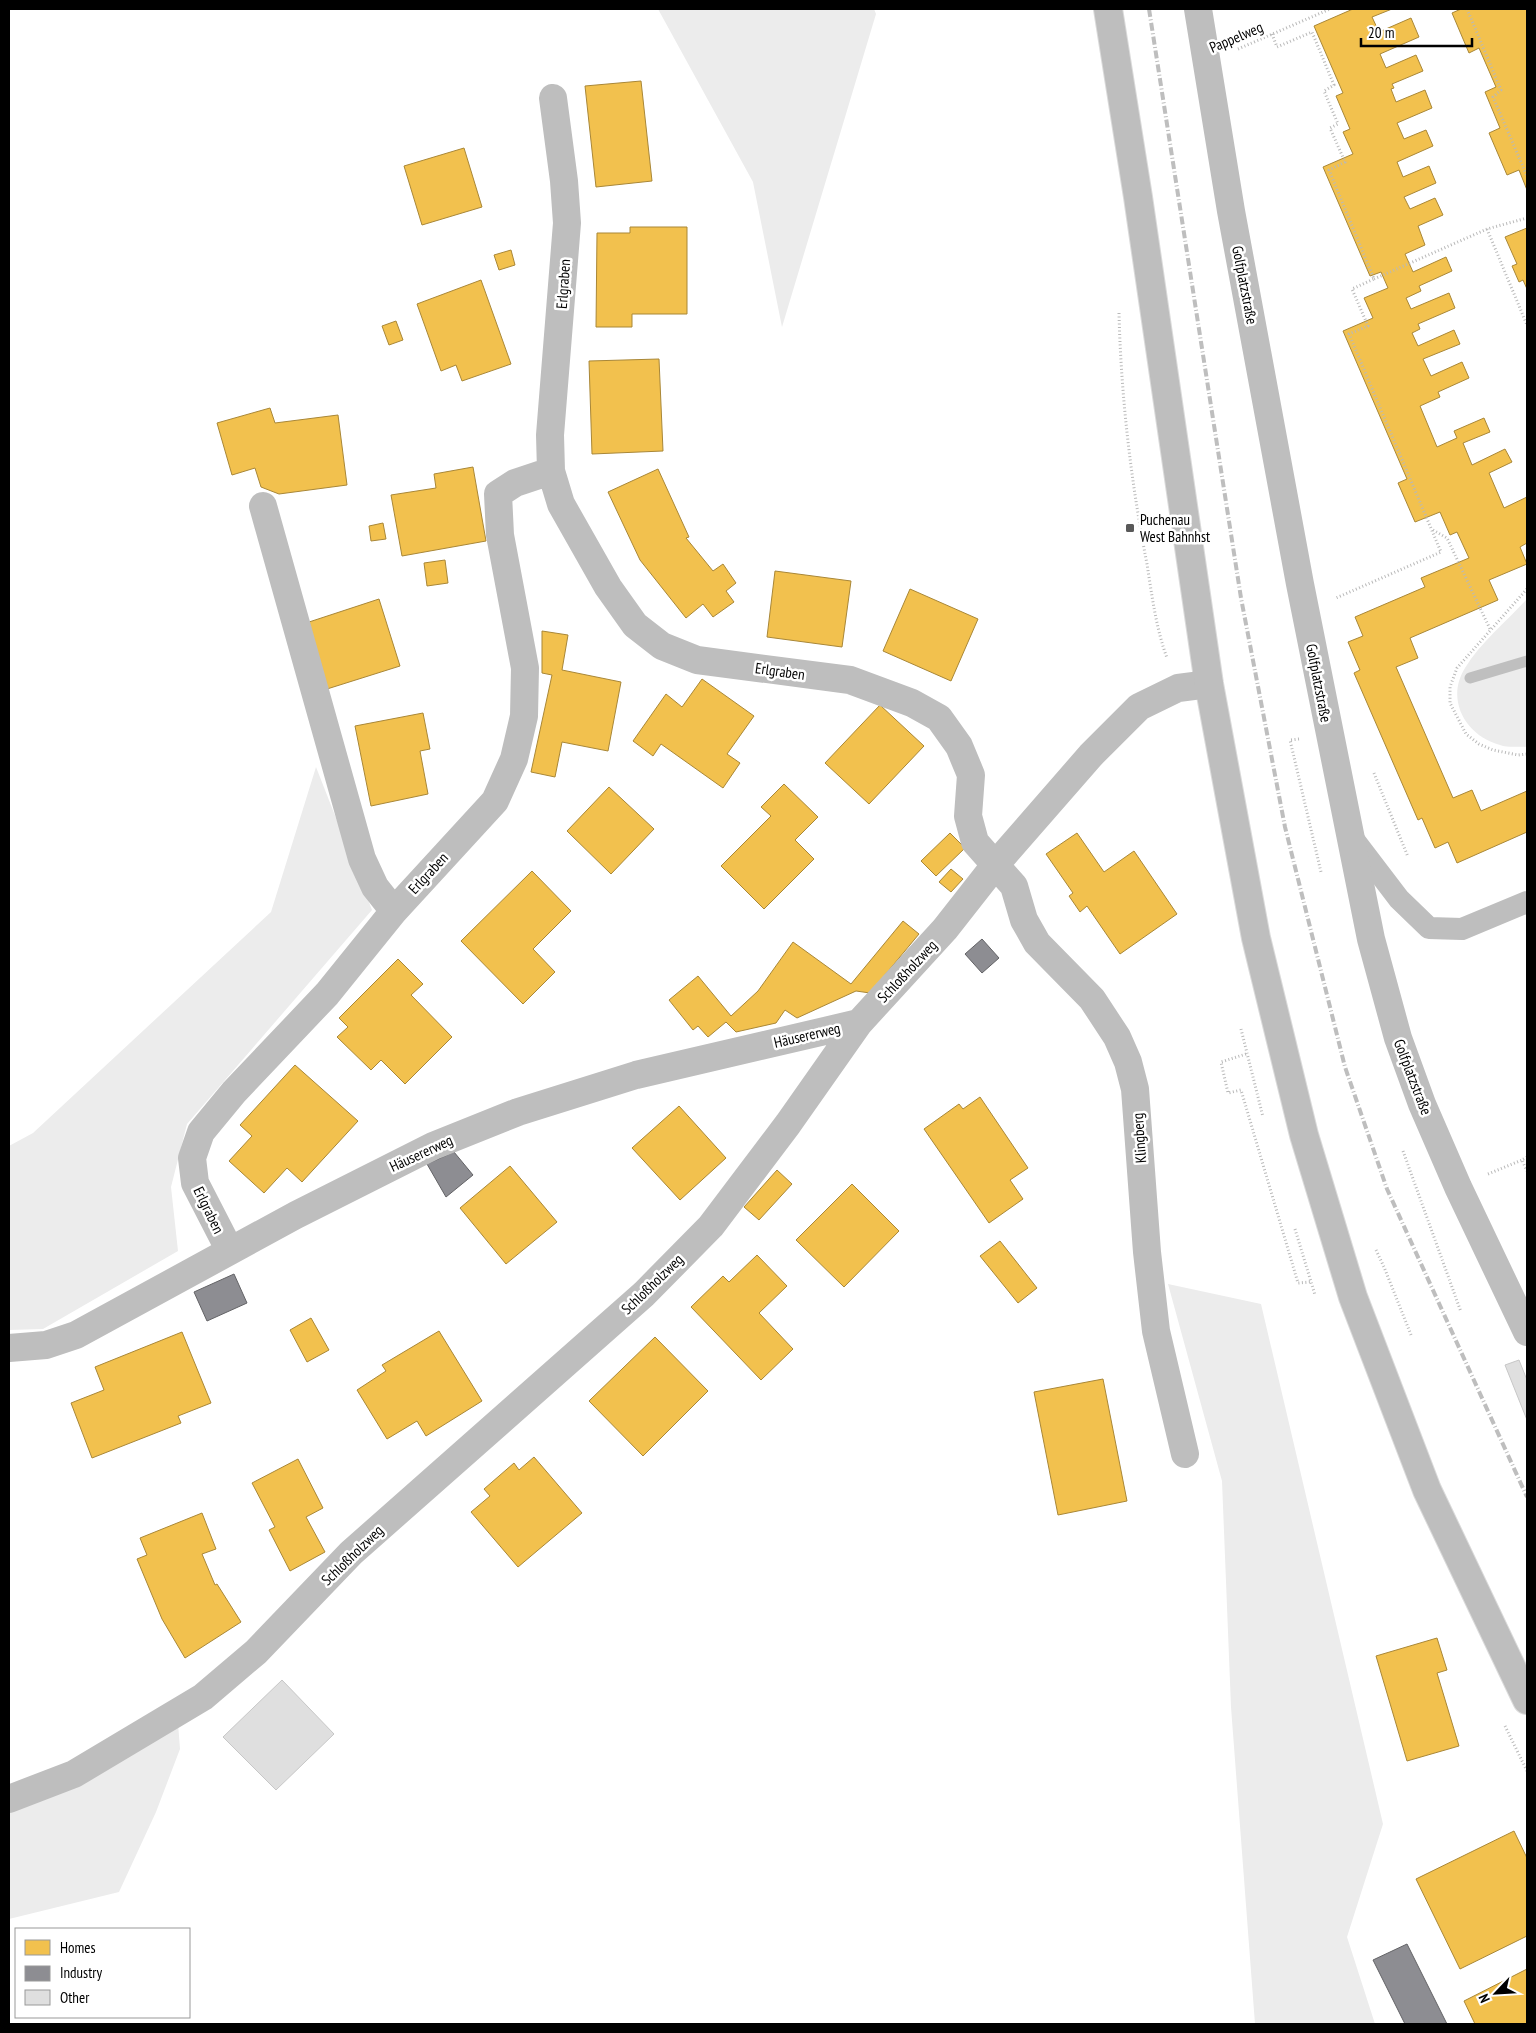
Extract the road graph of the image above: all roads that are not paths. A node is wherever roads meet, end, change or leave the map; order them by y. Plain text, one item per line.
1 (1108, 9) edge
2 (1198, 9) edge
3 (553, 98) dead end
4 (551, 471) junction
5 (263, 506) dead end
6 (1209, 684) junction
7 (1349, 834) junction
8 (996, 864) junction
9 (1527, 902) edge
10 (394, 911) junction
11 (859, 1023) junction
12 (230, 1251) junction
13 (1527, 1332) edge
14 (9, 1348) edge
15 (1185, 1454) dead end
16 (1527, 1700) edge
17 (9, 1800) edge

1 - 6 street
2 - 7 street, Golfplatzstraße
3 - 4 street, Erlgraben
4 - 8 street, Erlgraben
4 - 10 street, Erlgraben
5 - 10 street
6 - 8 street, Schloßholzweg
6 - 16 street
7 - 9 lane
7 - 13 street, Golfplatzstraße
8 - 11 street, Schloßholzweg
8 - 15 street, Klingberg
10 - 12 street, Erlgraben
11 - 12 street, Häusererweg
11 - 17 street, Schloßholzweg
12 - 14 street, Häusererweg

